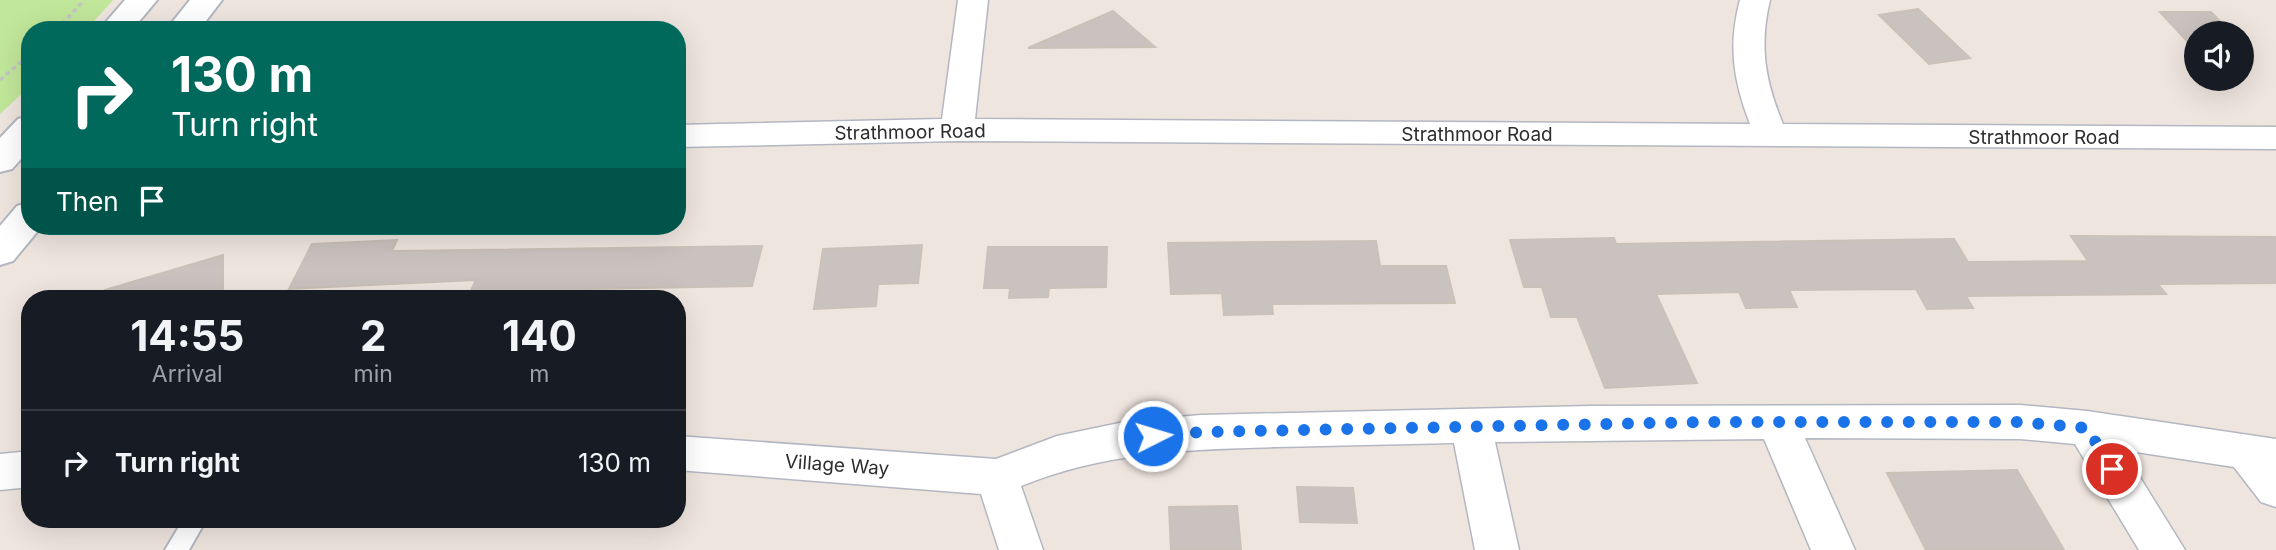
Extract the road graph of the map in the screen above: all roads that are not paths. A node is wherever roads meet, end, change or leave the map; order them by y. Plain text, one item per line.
1 (142, 0) edge
2 (206, 0) edge
3 (973, 0) edge
4 (1755, 0) edge
5 (123, 21) edge
6 (189, 21) edge
7 (957, 130) junction
8 (686, 136) edge
9 (1771, 136) junction
10 (21, 137) edge
11 (2276, 138) edge
12 (0, 160) edge
13 (21, 226) edge
14 (0, 251) edge
15 (1778, 423) junction
16 (1471, 427) junction
17 (2087, 428) junction
18 (686, 454) edge
19 (2262, 454) edge
20 (21, 470) edge
21 (0, 472) edge
22 (997, 477) junction
23 (2276, 489) edge
24 (190, 528) edge
25 (177, 550) edge
26 (1021, 550) edge
27 (1497, 550) edge
28 (1833, 550) edge
29 (2163, 550) edge

1 - 5 main road
2 - 6 main road
3 - 7 street
4 - 9 street
7 - 8 street, Strathmoor Road
7 - 9 street, Strathmoor Road
9 - 11 street, Strathmoor Road
10 - 12 main road
13 - 14 main road
15 - 16 street
15 - 17 street
15 - 28 street
16 - 22 street
16 - 27 street
17 - 19 street
17 - 29 street
18 - 22 street, Village Way
19 - 23 street
20 - 21 street
22 - 26 street
24 - 25 lane

